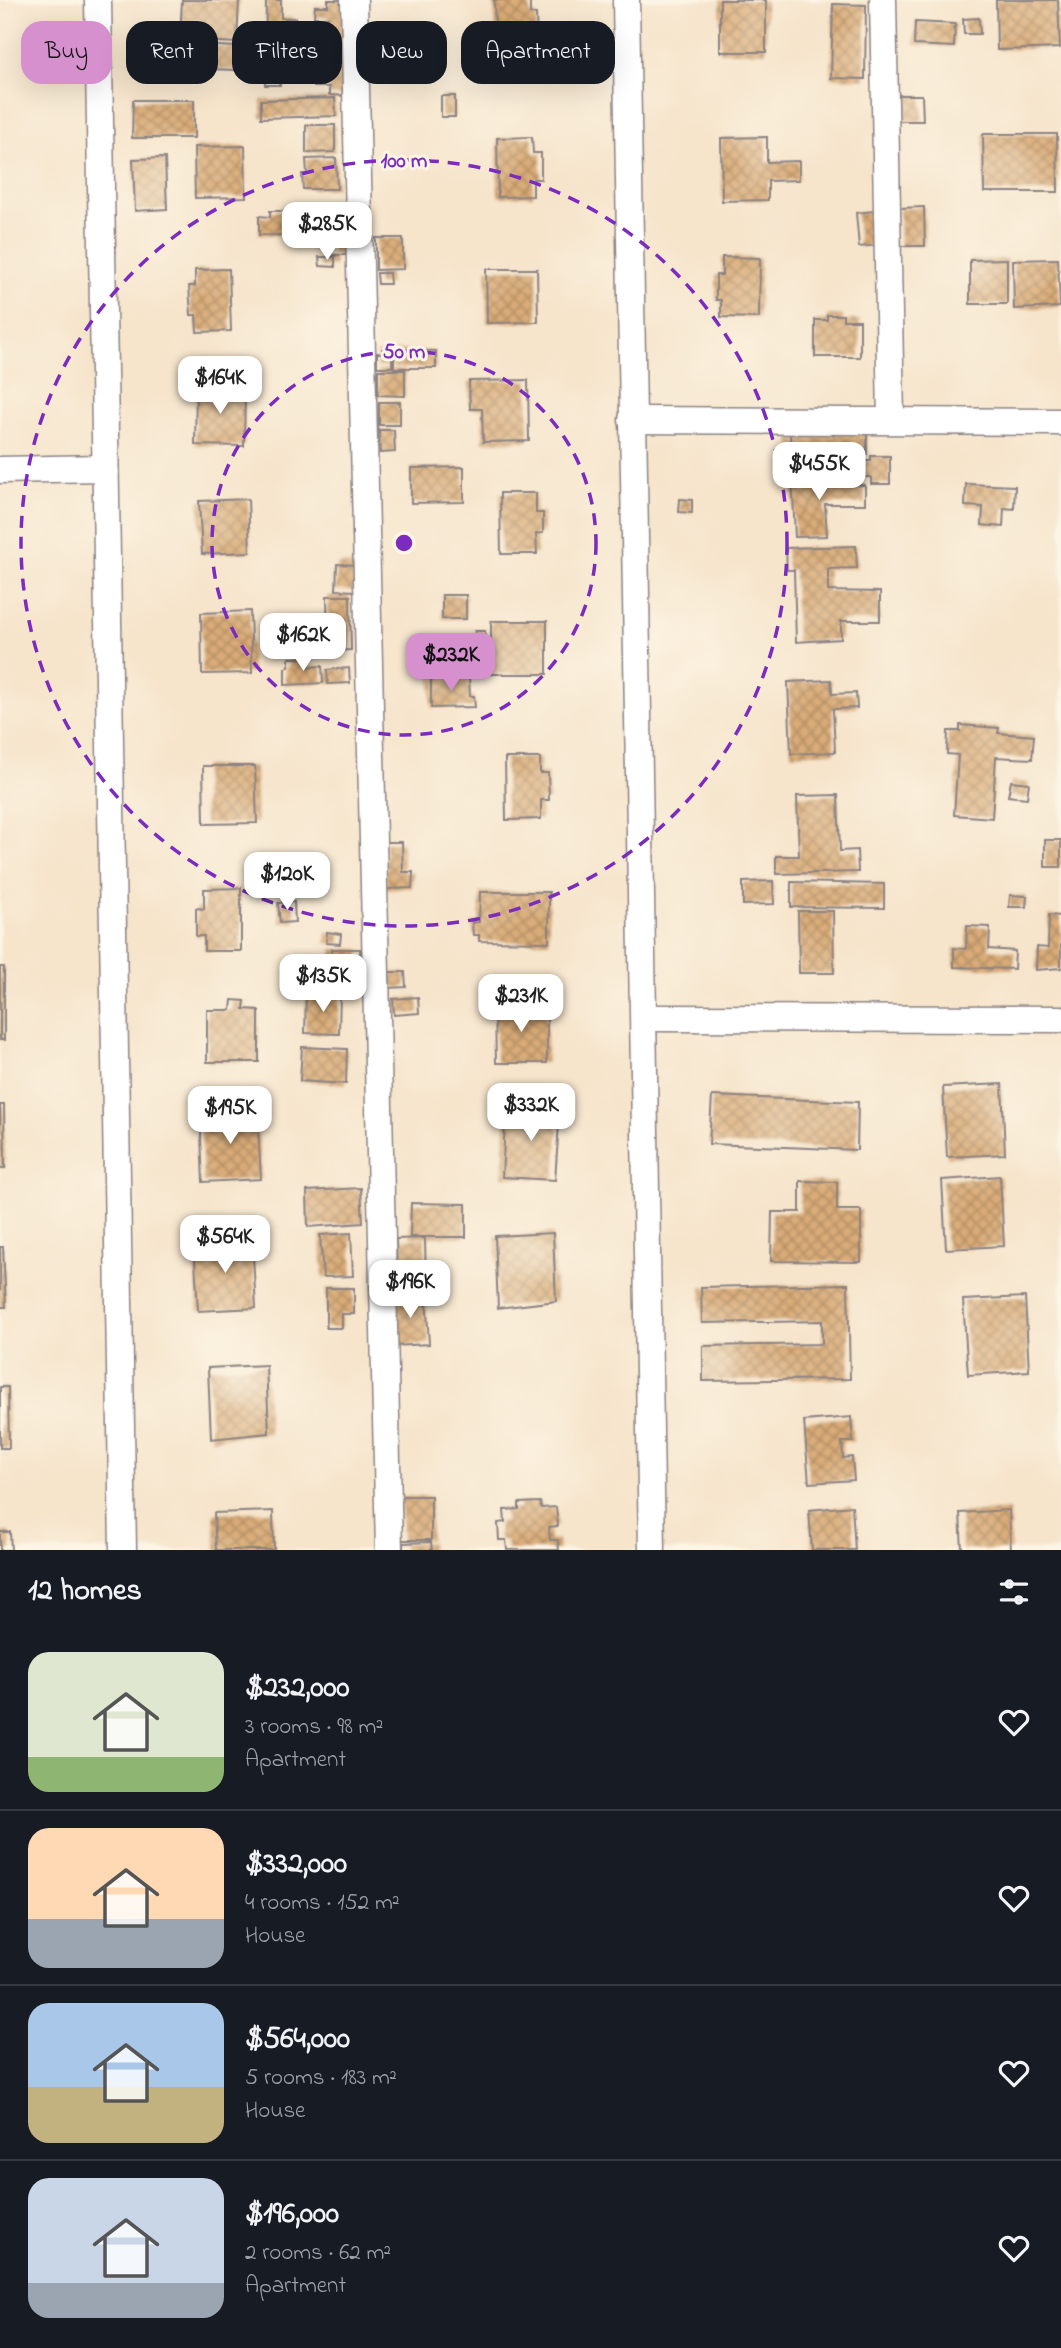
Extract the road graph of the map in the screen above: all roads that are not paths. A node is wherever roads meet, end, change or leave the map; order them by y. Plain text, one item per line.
1 (98, 0) edge
2 (354, 0) edge
3 (626, 0) edge
4 (883, 0) edge
5 (891, 419) junction
6 (632, 420) junction
7 (1061, 422) edge
8 (103, 468) junction
9 (0, 470) edge
10 (644, 1018) junction
11 (1061, 1019) edge
12 (123, 1550) edge
13 (389, 1550) edge
14 (652, 1550) edge

1 - 8 street
2 - 13 street
3 - 6 street
4 - 5 street
5 - 6 street
5 - 7 street
6 - 10 street
8 - 9 street
8 - 12 street
10 - 11 street
10 - 14 street

